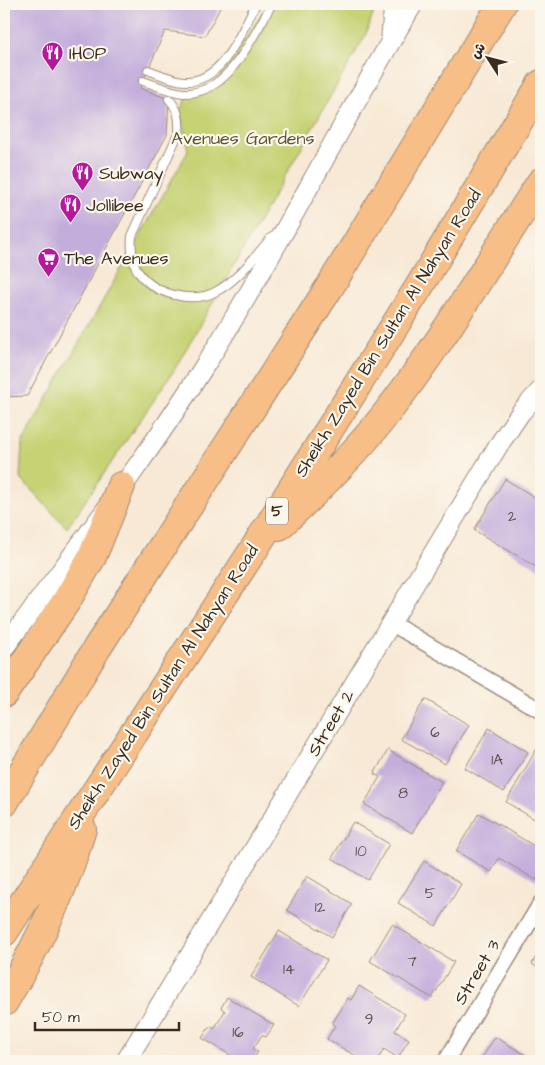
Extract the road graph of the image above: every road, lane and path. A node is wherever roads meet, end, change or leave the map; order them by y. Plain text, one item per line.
1 (256, 4) edge
2 (272, 4) edge
3 (394, 4) edge
4 (413, 4) edge
5 (502, 4) edge
6 (391, 40) junction
7 (148, 70) dead end
8 (143, 81) dead end
9 (541, 84) edge
10 (169, 99) dead end
11 (541, 182) edge
12 (295, 212) junction
13 (541, 390) edge
14 (122, 486) junction
15 (254, 549) junction
16 (391, 623) junction
17 (4, 648) edge
18 (4, 694) edge
19 (541, 711) edge
20 (90, 801) junction
21 (4, 803) edge
22 (541, 903) edge
23 (4, 932) edge
24 (4, 1002) edge
25 (126, 1061) edge
26 (446, 1061) edge

1 - 7 lane
2 - 8 lane
3 - 6 street
4 - 6 street
5 - 21 highway
6 - 12 street
9 - 15 highway, Sheikh Zayed Bin Sultan Al Nahyan Road / 5
10 - 12 lane
11 - 15 highway
12 - 14 street
13 - 16 street, Street 2
14 - 17 street
14 - 18 highway
15 - 20 highway, Sheikh Zayed Bin Sultan Al Nahyan Road / 5
16 - 19 street
16 - 25 street, Street 2
20 - 23 highway, Sheikh Zayed Bin Sultan Al Nahyan Road / 5
20 - 24 highway
22 - 26 street, Street 3

